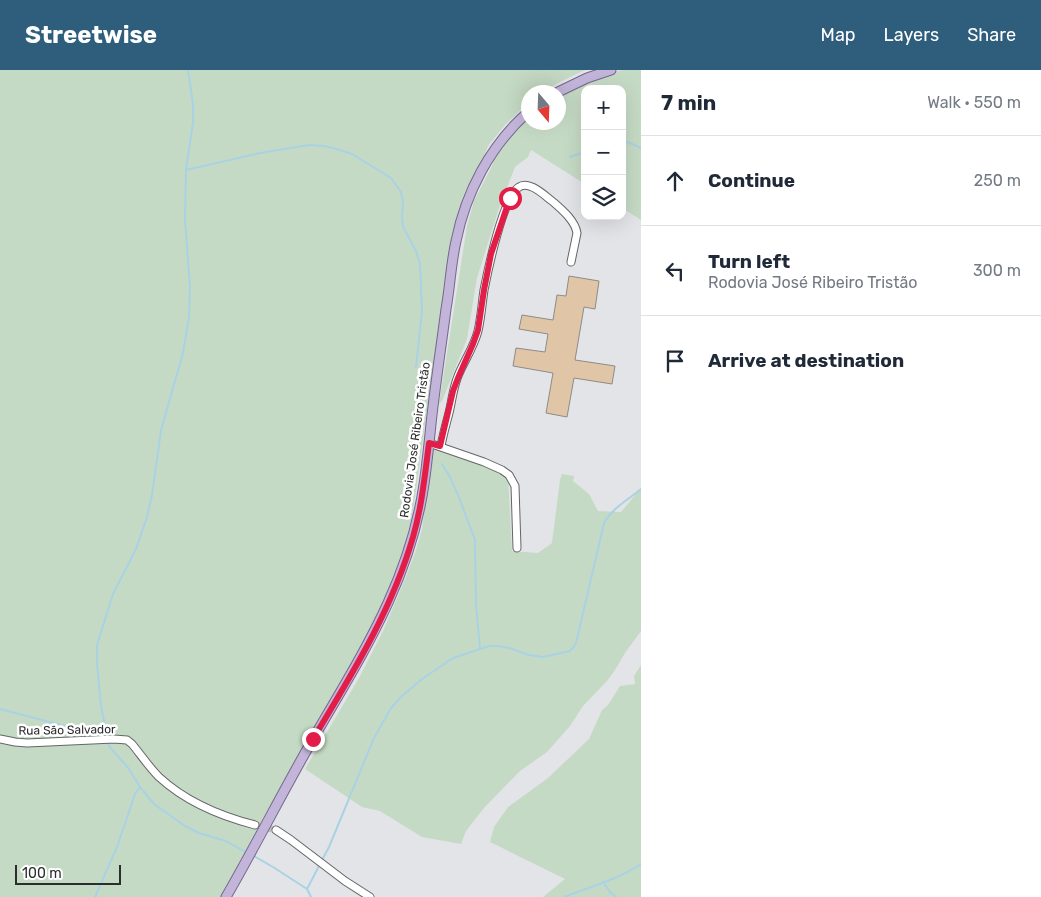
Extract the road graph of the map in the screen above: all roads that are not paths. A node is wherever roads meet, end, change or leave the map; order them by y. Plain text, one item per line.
1 (612, 70) edge
2 (566, 88) edge
3 (521, 119) edge
4 (571, 262) dead end
5 (429, 443) junction
6 (440, 446) junction
7 (517, 548) dead end
8 (0, 739) edge
9 (255, 825) tunnel mouth
10 (276, 830) tunnel mouth
11 (226, 897) edge
12 (370, 897) edge

1 - 2 main road
3 - 5 main road, Rodovia José Ribeiro Tristão
4 - 6 street
5 - 6 street
5 - 11 main road, Rodovia José Ribeiro Tristão
6 - 7 street
8 - 9 street, Rua São Salvador
10 - 12 street

